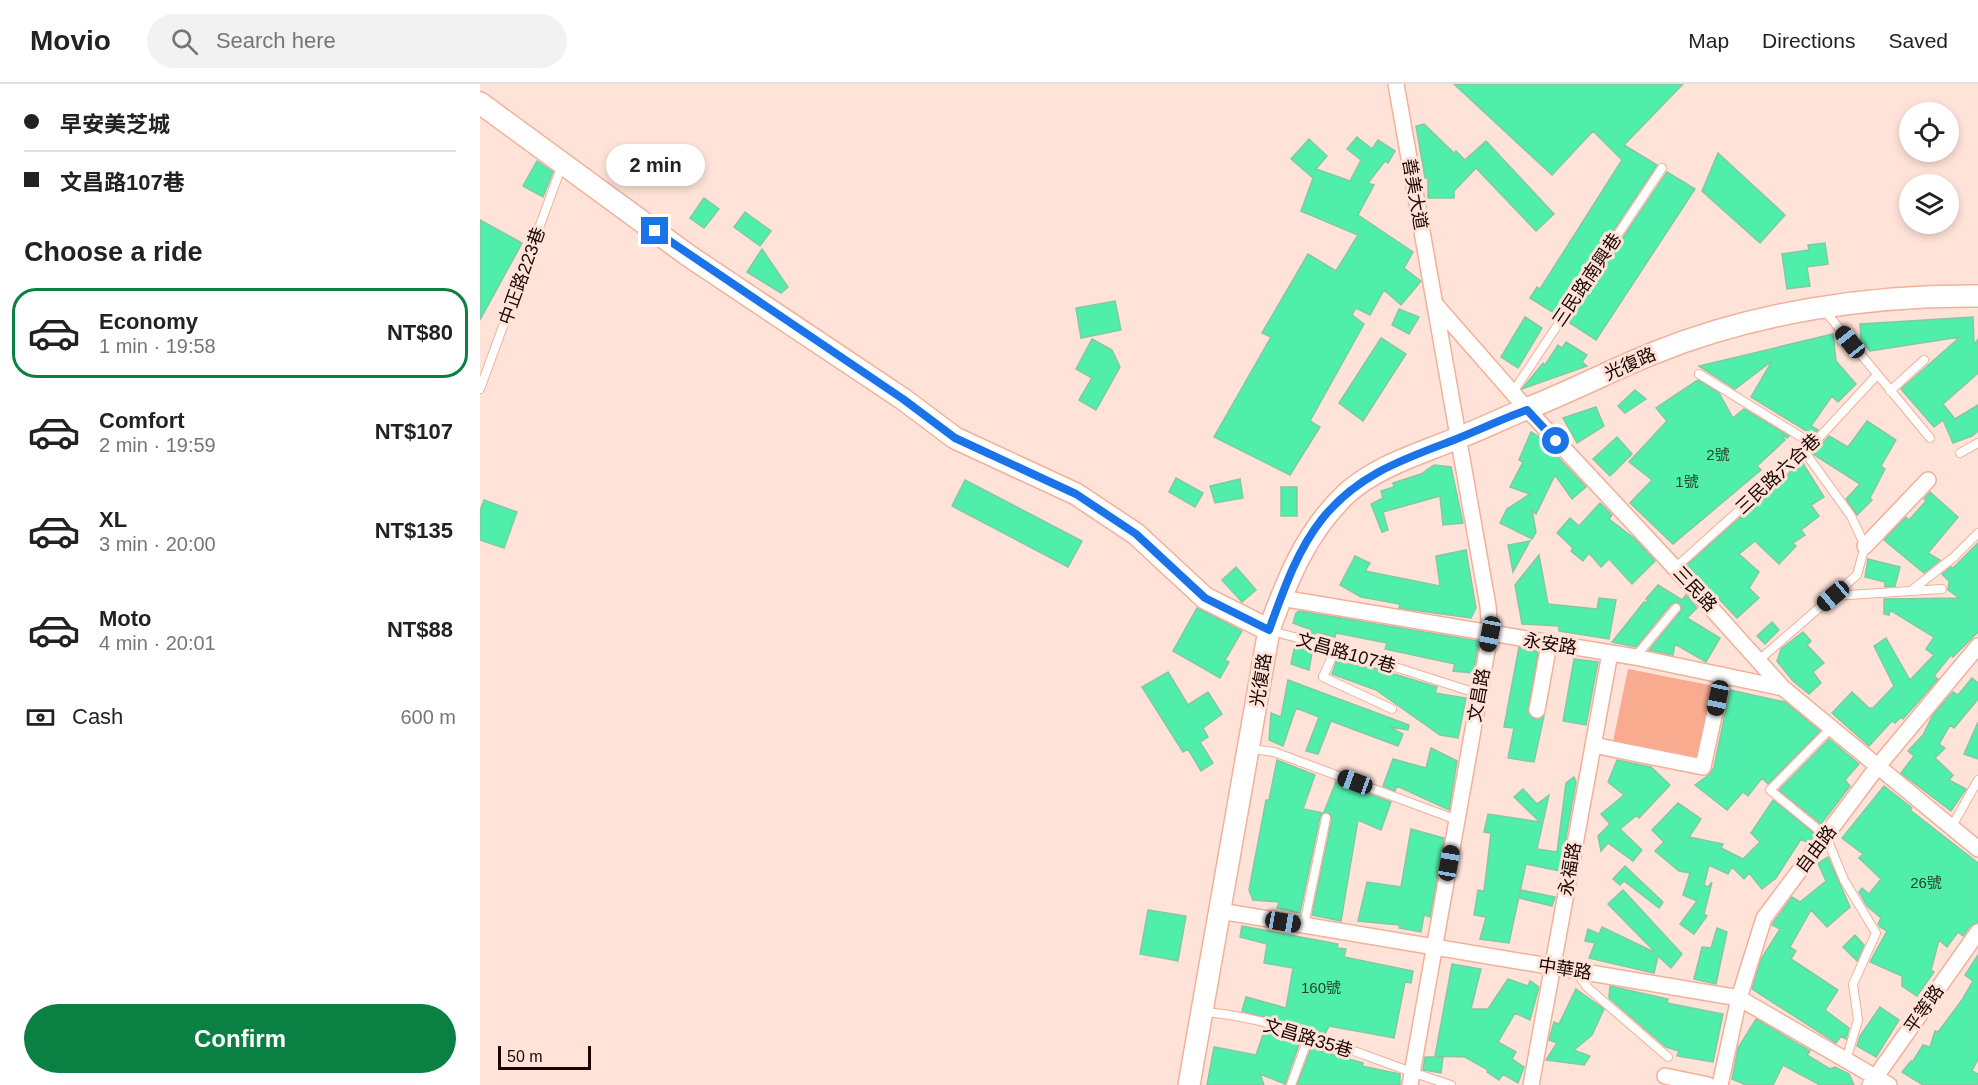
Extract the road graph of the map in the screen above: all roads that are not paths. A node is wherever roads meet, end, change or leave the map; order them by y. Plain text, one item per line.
1 (1396, 84) edge
2 (480, 103) edge
3 (563, 162) junction
4 (1662, 168) dead end
5 (1978, 296) edge
6 (1435, 304) junction
7 (1823, 308) junction
8 (1924, 360) dead end
9 (1699, 375) dead end
10 (1878, 375) junction
11 (480, 389) edge
12 (1890, 391) junction
13 (1513, 392) junction
14 (1527, 410) junction
15 (1930, 438) dead end
16 (1457, 439) junction
17 (1815, 442) junction
18 (1978, 443) edge
19 (1804, 451) junction
20 (1960, 453) dead end
21 (1928, 480) dead end
22 (1978, 533) edge
23 (1865, 546) junction
24 (1675, 568) junction
25 (1942, 589) dead end
26 (1911, 591) junction
27 (1833, 596) junction
28 (1281, 598) junction
29 (1676, 608) dead end
30 (1269, 630) junction
31 (1490, 634) junction
32 (1549, 644) junction
33 (1978, 646) edge
34 (1336, 648) junction
35 (1610, 653) junction
36 (1635, 657) junction
37 (1759, 660) junction
38 (1723, 675) junction
39 (1783, 688) junction
40 (1479, 694) junction
41 (1392, 709) dead end
42 (1537, 710) dead end
43 (1831, 728) junction
44 (1593, 745) junction
45 (1250, 749) junction
46 (1878, 766) junction
47 (1978, 780) edge
48 (1326, 818) dead end
49 (1457, 820) junction
50 (1951, 828) junction
51 (1826, 836) junction
52 (1978, 849) edge
53 (1220, 911) junction
54 (1304, 925) junction
55 (1978, 932) edge
56 (1434, 947) junction
57 (1552, 967) junction
58 (1575, 970) junction
59 (1739, 998) junction
60 (1202, 1012) junction
61 (1309, 1036) junction
62 (1668, 1057) dead end
63 (1846, 1059) junction
64 (1665, 1076) dead end
65 (1411, 1079) edge
66 (1878, 1082) edge
67 (1189, 1085) edge
68 (1291, 1085) edge
69 (1451, 1085) edge
70 (1531, 1085) edge
71 (1708, 1085) edge
72 (1720, 1085) edge

1 - 6 street, 善美大道
2 - 3 main road, 文昌路107巷
3 - 11 lane, 中正路223巷
3 - 30 main road, 文昌路107巷
4 - 13 lane, 三民路南興巷
5 - 7 main road, 光復路
6 - 13 street, 三民路
6 - 16 street, 文昌路
7 - 10 lane
7 - 14 main road, 光復路
8 - 12 lane
9 - 17 lane
10 - 12 lane
10 - 17 lane, 三民路六合巷
12 - 15 lane
13 - 14 street, 三民路
14 - 16 main road, 光復路
14 - 24 street, 三民路
16 - 28 main road, 光復路
16 - 31 street, 文昌路
17 - 19 lane, 三民路六合巷
18 - 20 lane
19 - 23 lane
19 - 24 lane, 三民路六合巷
21 - 23 street
22 - 26 lane
23 - 27 lane
24 - 37 street, 三民路
25 - 26 lane
26 - 27 lane
27 - 37 lane
28 - 30 main road, 光復路
28 - 31 street, 永安路
29 - 36 lane
30 - 34 lane, 文昌路107巷
30 - 45 main road, 光復路
31 - 32 street, 永安路
31 - 40 street, 文昌路
32 - 35 street, 永安路
32 - 42 street
33 - 46 street, 自由路
34 - 40 lane, 文昌路107巷
34 - 41 lane
35 - 36 street, 永安路
35 - 44 street, 永福路
36 - 38 street, 永安路
37 - 39 street, 三民路
38 - 39 street, 永安路
38 - 44 street
39 - 43 street, 三民路
40 - 49 street, 文昌路
43 - 46 street, 三民路
43 - 51 lane
44 - 57 street, 永福路
45 - 49 lane
45 - 53 main road, 光復路
46 - 50 street, 三民路
46 - 51 street, 自由路
47 - 50 lane
48 - 54 lane
49 - 56 street, 文昌路
50 - 52 street, 三民路
51 - 59 street, 自由路
51 - 63 lane
53 - 54 street, 中華路
53 - 60 main road, 光復路
54 - 56 street, 中華路
55 - 66 street, 平等路
56 - 57 street, 中華路
56 - 65 street, 文昌路
57 - 58 street, 中華路
57 - 70 street, 永福路
58 - 59 street, 中華路
58 - 62 lane
59 - 63 street, 中華路
59 - 72 street, 自由路
60 - 61 lane, 文昌路35巷
60 - 67 main road, 光復路
61 - 65 lane, 文昌路35巷
61 - 68 lane
63 - 66 street, 中華路
64 - 71 street
65 - 69 lane, 文昌路35巷

